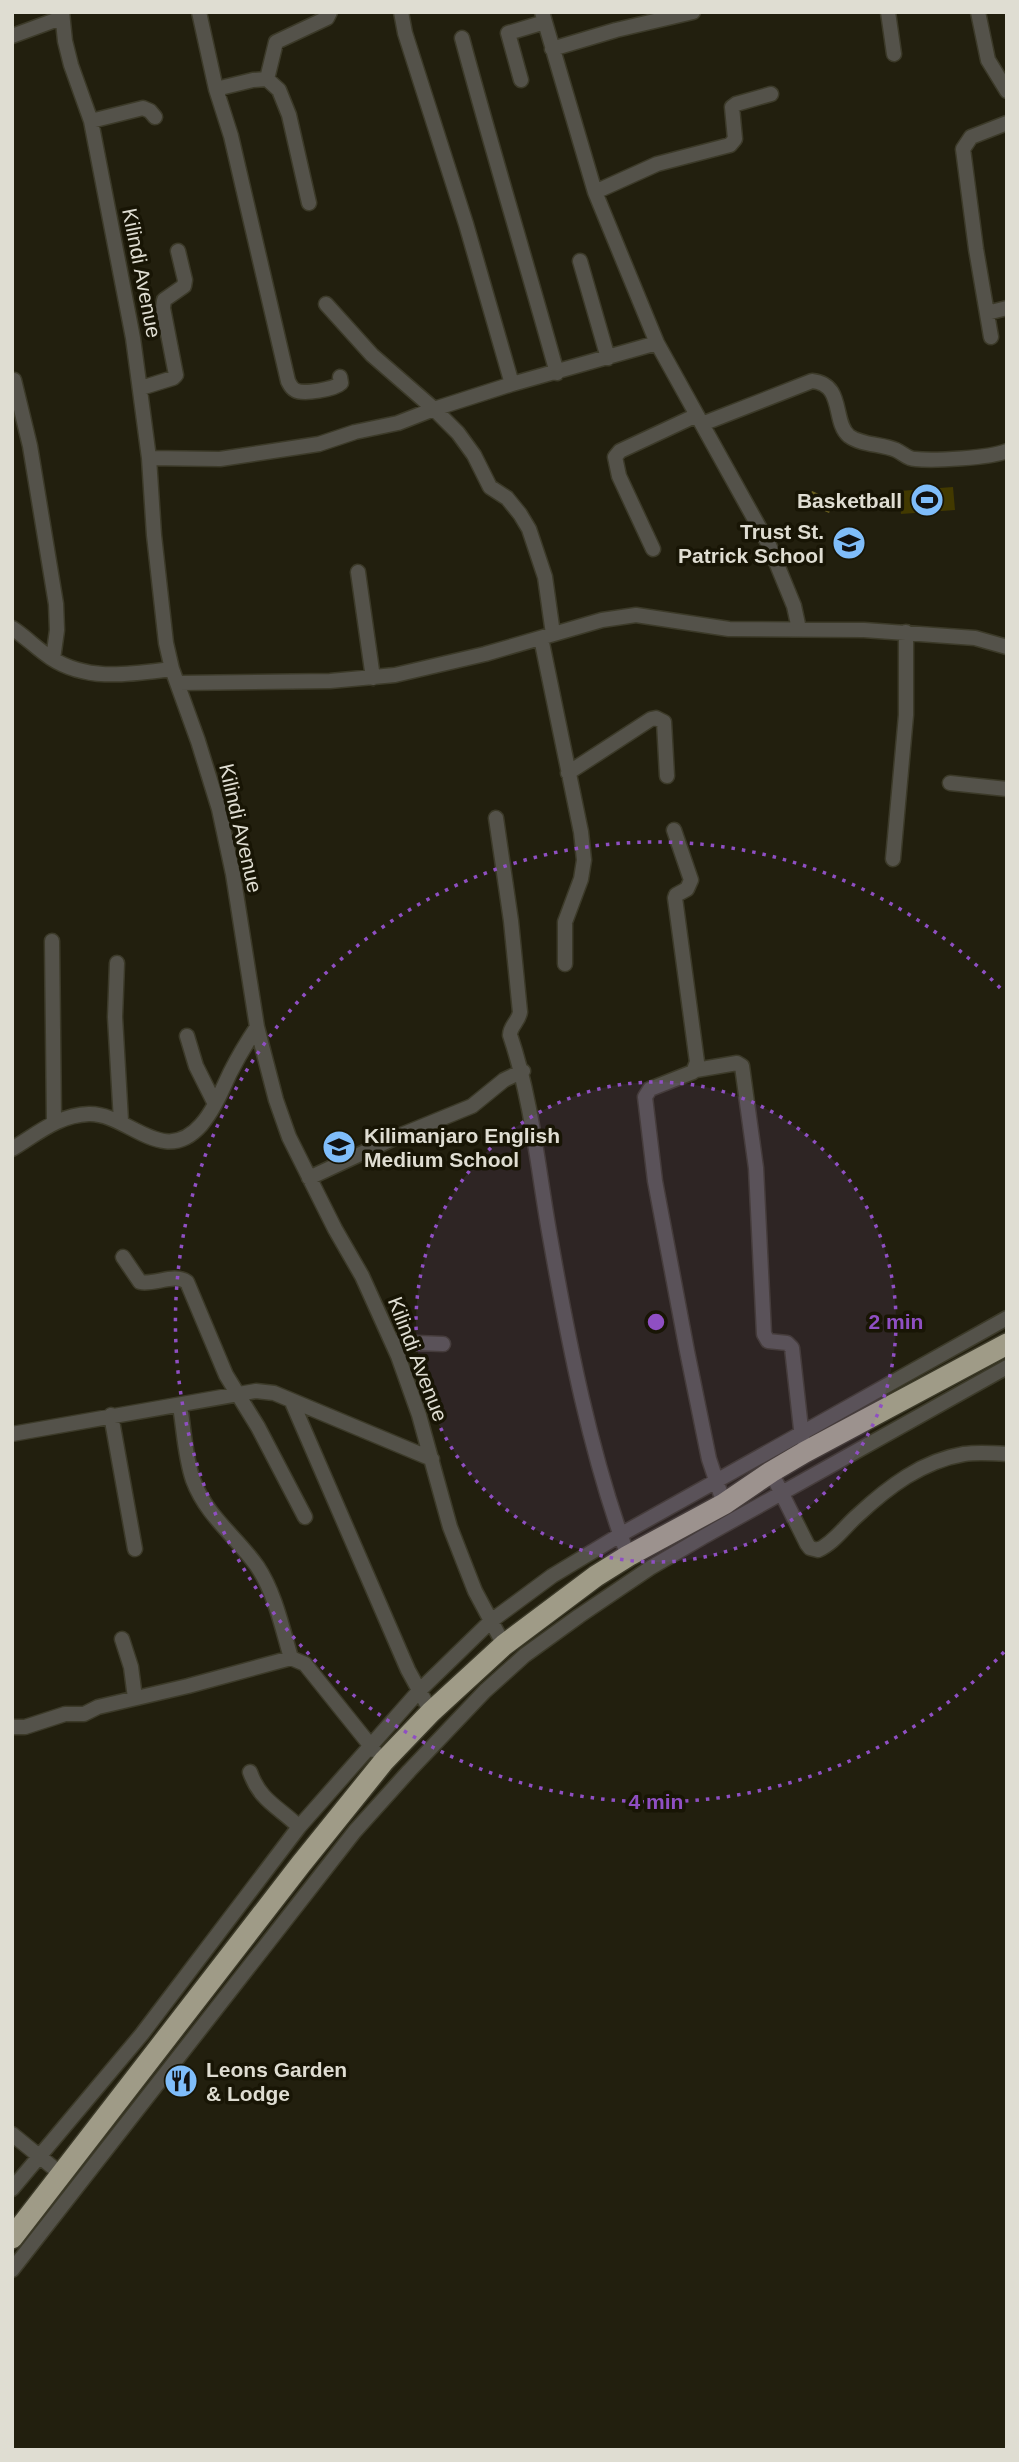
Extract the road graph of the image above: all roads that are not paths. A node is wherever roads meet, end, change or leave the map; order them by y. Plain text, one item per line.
1 (199, 12) edge
2 (330, 12) edge
3 (401, 12) edge
4 (693, 12) edge
5 (888, 12) edge
6 (978, 12) edge
7 (61, 15) edge
8 (543, 17) edge
9 (12, 36) edge
10 (462, 38) dead end
11 (552, 49) junction
12 (894, 54) dead end
13 (267, 79) junction
14 (521, 80) dead end
15 (216, 89) junction
16 (1007, 91) edge
17 (771, 94) dead end
18 (155, 117) dead end
19 (91, 121) junction
20 (1007, 123) edge
21 (595, 192) junction
22 (309, 203) dead end
23 (178, 251) dead end
24 (580, 261) dead end
25 (326, 304) dead end
26 (1007, 308) edge
27 (987, 313) junction
28 (991, 337) dead end
29 (657, 343) junction
30 (608, 358) junction
31 (557, 373) junction
32 (340, 377) dead end
33 (14, 380) dead end
34 (512, 384) junction
35 (141, 388) junction
36 (434, 409) junction
37 (699, 419) junction
38 (1007, 451) edge
39 (149, 458) junction
40 (653, 549) dead end
41 (358, 572) dead end
42 (12, 628) edge
43 (799, 629) junction
44 (906, 632) junction
45 (547, 636) junction
46 (1007, 647) edge
47 (52, 659) junction
48 (172, 669) junction
49 (373, 678) junction
50 (179, 683) junction
51 (568, 772) junction
52 (667, 776) dead end
53 (950, 783) dead end
54 (1007, 789) edge
55 (496, 818) dead end
56 (674, 830) dead end
57 (893, 859) dead end
58 (52, 942) dead end
59 (117, 963) dead end
60 (565, 964) dead end
61 (257, 1027) junction
62 (187, 1036) dead end
63 (696, 1070) junction
64 (523, 1071) junction
65 (215, 1104) junction
66 (54, 1121) junction
67 (121, 1121) junction
68 (12, 1149) edge
69 (309, 1178) junction
70 (123, 1257) dead end
71 (1007, 1318) edge
72 (392, 1342) junction
73 (443, 1344) dead end
74 (1007, 1344) edge
75 (1007, 1367) edge
76 (239, 1394) junction
77 (292, 1402) junction
78 (180, 1406) junction
79 (111, 1415) junction
80 (12, 1434) edge
81 (803, 1442) junction
82 (1007, 1454) edge
83 (432, 1459) junction
84 (771, 1472) junction
85 (715, 1480) junction
86 (783, 1494) junction
87 (724, 1504) junction
88 (305, 1517) dead end
89 (620, 1535) junction
90 (135, 1549) dead end
91 (628, 1556) junction
92 (491, 1621) junction
93 (122, 1639) dead end
94 (504, 1645) junction
95 (291, 1658) junction
96 (419, 1691) junction
97 (135, 1698) junction
98 (431, 1712) junction
99 (12, 1727) edge
100 (377, 1753) junction
101 (250, 1772) dead end
102 (299, 1827) junction
103 (12, 2134) edge
104 (38, 2157) junction
105 (61, 2174) junction
106 (12, 2189) edge
107 (12, 2238) edge
108 (12, 2270) edge

1 - 15 street
2 - 13 street
3 - 34 street
4 - 11 street
5 - 12 street
6 - 16 street
7 - 9 street
7 - 19 street, Kilindi Avenue
8 - 11 street
8 - 14 street
10 - 31 street
11 - 21 street
13 - 15 street
13 - 22 street
15 - 32 street
17 - 21 street
18 - 19 street
19 - 35 street, Kilindi Avenue
20 - 27 street
21 - 29 street
23 - 35 street
24 - 30 street
25 - 36 street
26 - 27 street
27 - 28 street
29 - 30 street
29 - 37 street
30 - 31 street
31 - 34 street
33 - 47 street
34 - 36 street
35 - 39 street, Kilindi Avenue
36 - 39 street
36 - 45 street
37 - 38 street
37 - 40 street
37 - 43 street
39 - 48 street, Kilindi Avenue
41 - 49 street
42 - 47 street
43 - 44 street
43 - 45 street
44 - 46 street
44 - 57 street
45 - 49 street
45 - 51 street
47 - 48 street
48 - 50 street, Kilindi Avenue
49 - 50 street
50 - 61 street, Kilindi Avenue
51 - 52 street
51 - 60 street
53 - 54 street
55 - 64 street
56 - 63 street
58 - 66 street
59 - 67 street
61 - 65 street
61 - 69 street, Kilindi Avenue
62 - 65 street
63 - 81 street
63 - 85 street
64 - 69 street
64 - 89 street
65 - 67 street
66 - 67 street
66 - 68 street
69 - 72 street, Kilindi Avenue
70 - 76 street
71 - 81 street
72 - 73 street
72 - 83 street, Kilindi Avenue
74 - 81 highway
75 - 86 street
76 - 77 street
76 - 78 street
76 - 88 street
77 - 83 street
77 - 96 street
78 - 79 street
78 - 95 street
79 - 80 street
79 - 90 street
81 - 84 highway
81 - 85 street
82 - 86 street
83 - 92 street, Kilindi Avenue
84 - 86 street
84 - 87 highway
85 - 87 street
85 - 89 street
86 - 108 street
87 - 91 highway
89 - 91 street
89 - 92 street
91 - 94 highway
92 - 94 street, Kilindi Avenue
92 - 96 street
93 - 97 street
94 - 98 highway
95 - 97 street
95 - 100 street
96 - 98 street
96 - 100 street
97 - 99 street
98 - 100 highway
100 - 102 street
100 - 105 highway
101 - 102 street
102 - 104 street
103 - 104 street
104 - 105 street
104 - 106 street
105 - 107 highway

